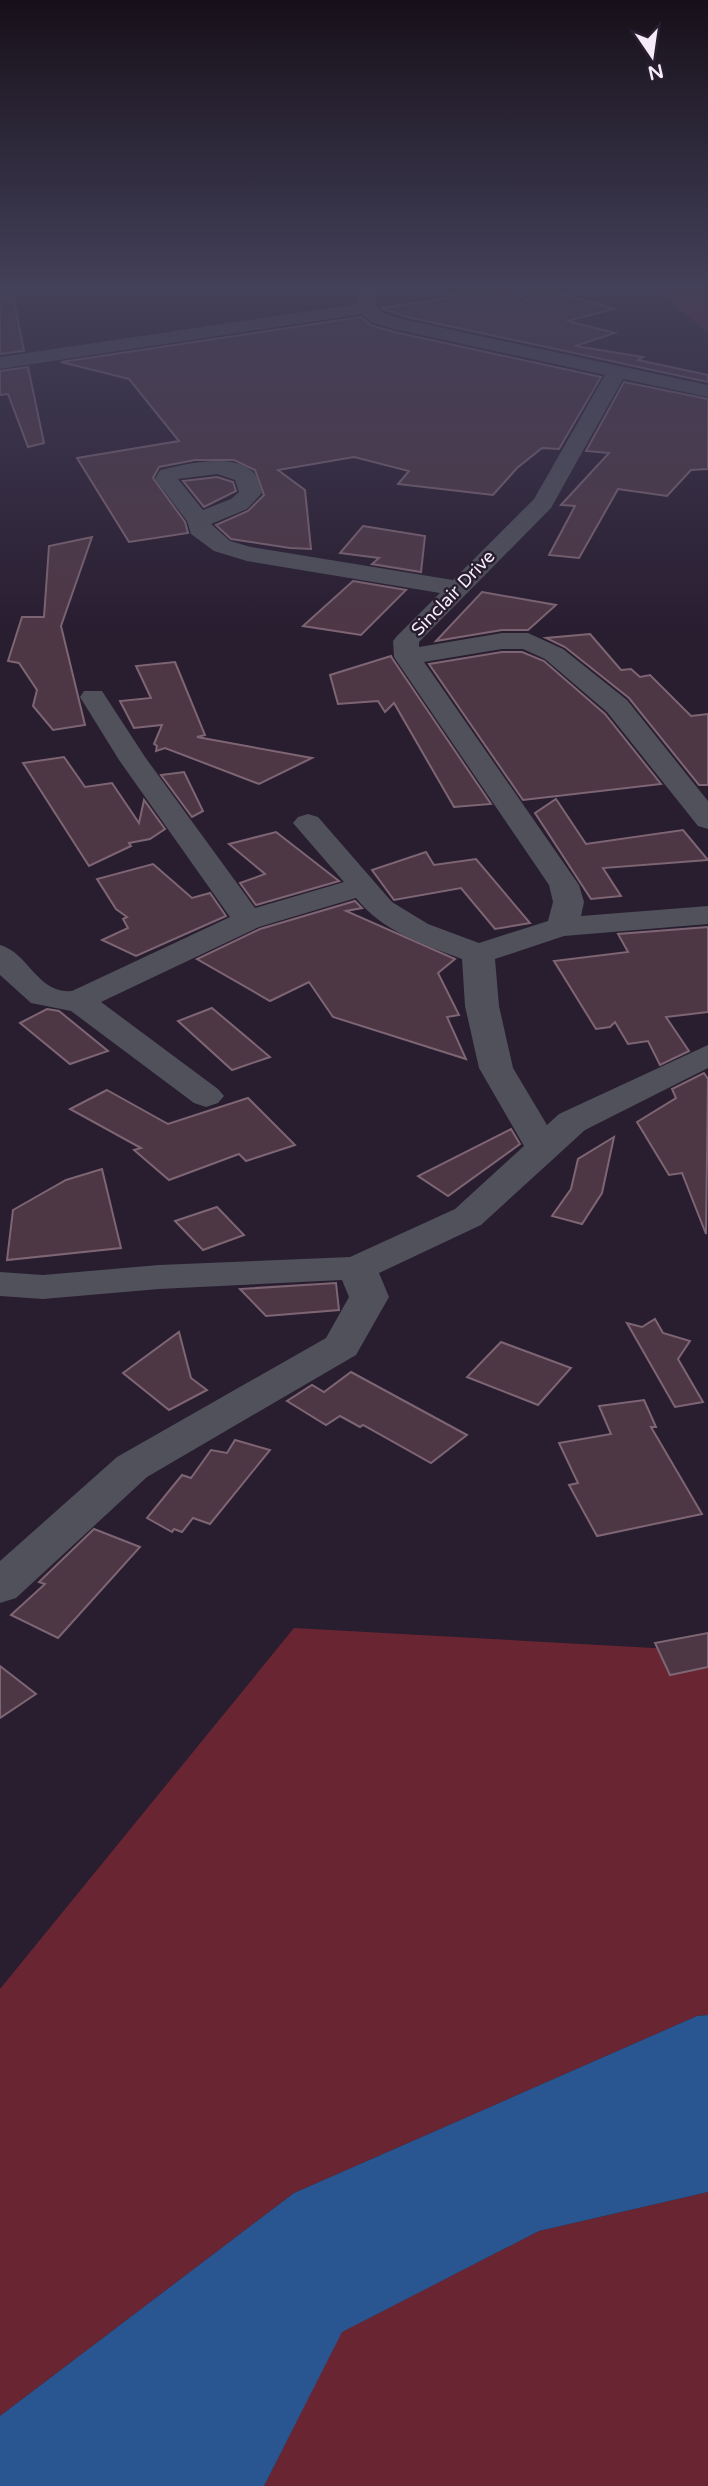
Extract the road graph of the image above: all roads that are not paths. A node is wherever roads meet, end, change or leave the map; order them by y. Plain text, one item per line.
1 (599, 404) edge
2 (199, 520) dead end
3 (456, 588) junction
4 (407, 657) junction
5 (93, 697) dead end
6 (708, 820) edge
7 (308, 823) dead end
8 (363, 886) junction
9 (708, 915) edge
10 (248, 920) junction
11 (560, 927) junction
12 (478, 954) junction
13 (0, 955) edge
14 (78, 1001) junction
15 (708, 1055) edge
16 (206, 1096) dead end
17 (543, 1148) junction
18 (357, 1268) junction
19 (0, 1284) edge
20 (0, 1587) edge

1 - 3 street, Sinclair Drive
2 - 3 street
3 - 4 street, Sinclair Drive
4 - 6 street
4 - 11 street, Sinclair Drive
5 - 10 street
7 - 8 street
8 - 10 street
8 - 12 street
9 - 11 street
10 - 14 street
11 - 12 street
12 - 17 street
13 - 14 street
14 - 16 street
15 - 17 street
17 - 18 street
18 - 19 street
18 - 20 street

